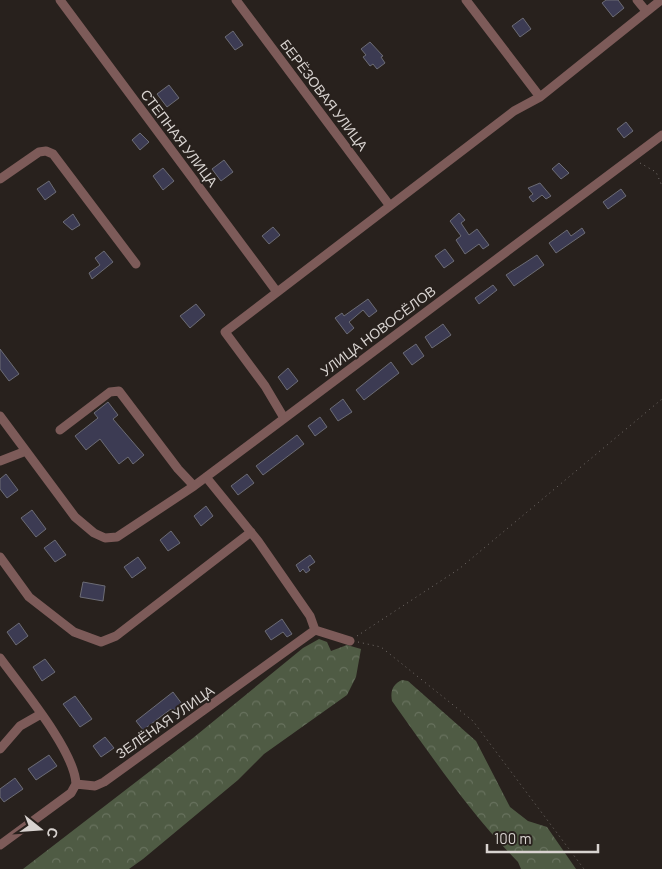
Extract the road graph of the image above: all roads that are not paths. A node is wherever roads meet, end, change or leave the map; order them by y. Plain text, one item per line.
1 (60, 0) edge
2 (236, 0) edge
3 (466, 0) edge
4 (637, 0) edge
5 (660, 0) edge
6 (646, 11) junction
7 (540, 97) junction
8 (662, 135) edge
9 (0, 179) edge
10 (390, 206) junction
11 (136, 264) dead end
12 (277, 292) junction
13 (0, 416) edge
14 (284, 418) junction
15 (60, 430) dead end
16 (26, 451) junction
17 (0, 461) edge
18 (206, 477) junction
19 (194, 486) junction
20 (251, 532) junction
21 (0, 557) edge
22 (315, 630) junction
23 (350, 641) road end
24 (0, 659) edge
25 (41, 714) junction
26 (0, 749) edge
27 (76, 784) junction
28 (0, 845) edge

1 - 12 street, СТЕПНАЯ УЛИЦА
2 - 10 street, БЕРЁЗОВАЯ УЛИЦА
3 - 7 street
4 - 6 street
5 - 6 street
6 - 7 street
7 - 10 street
8 - 14 street, УЛИЦА НОВОСЁЛОВ
9 - 11 street
10 - 12 street
12 - 14 street
13 - 16 street
14 - 18 street, УЛИЦА НОВОСЁЛОВ
15 - 19 street
16 - 17 street
16 - 19 street, УЛИЦА НОВОСЁЛОВ
18 - 19 street, УЛИЦА НОВОСЁЛОВ
18 - 20 street
20 - 21 street
20 - 22 street
22 - 23 street
22 - 27 street, ЗЕЛЁНАЯ УЛИЦА
24 - 25 street
25 - 26 street
25 - 27 street
27 - 28 street

